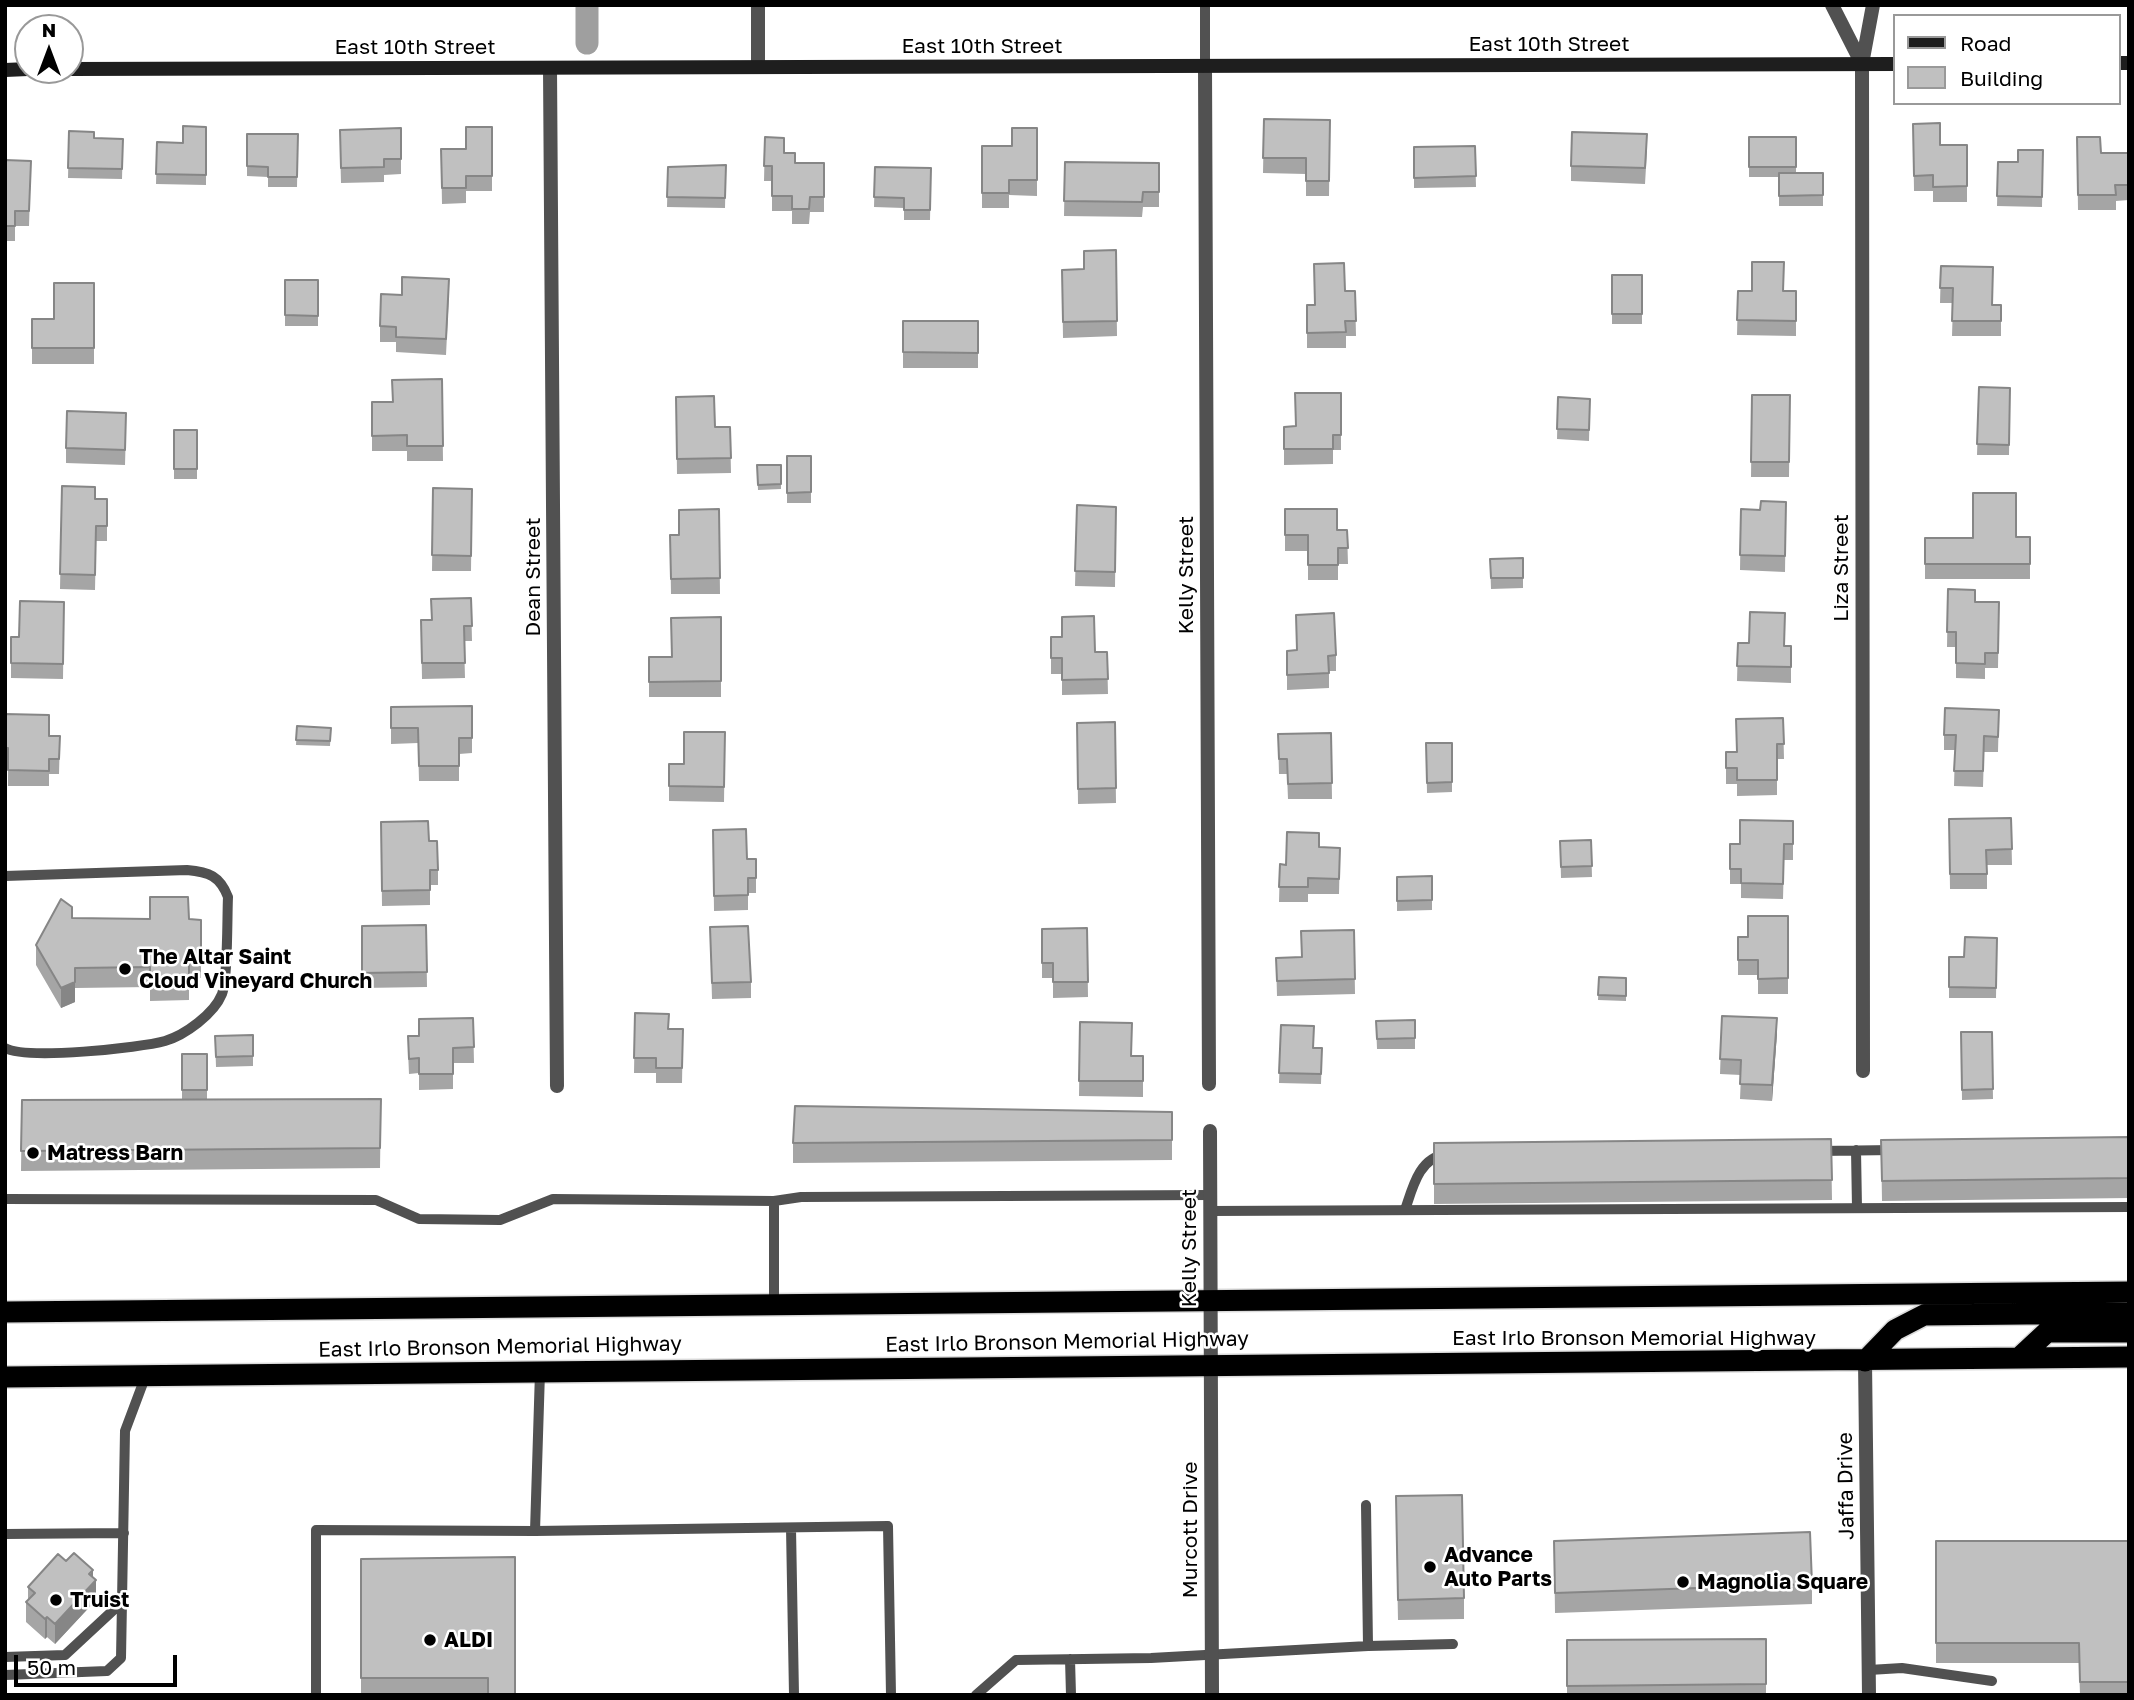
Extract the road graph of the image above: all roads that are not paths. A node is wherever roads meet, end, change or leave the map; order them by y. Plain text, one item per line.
1 (758, 5) edge
2 (1205, 5) edge
3 (1832, 5) edge
4 (1873, 5) edge
5 (1862, 64) junction
6 (1892, 64) edge
7 (1206, 66) junction
8 (758, 67) junction
9 (550, 68) junction
10 (84, 69) edge
11 (5, 876) edge
12 (5, 1048) edge
13 (1863, 1071) dead end
14 (1209, 1084) dead end
15 (557, 1086) dead end
16 (1210, 1130) dead end
17 (1856, 1150) junction
18 (1910, 1150) edge
19 (1815, 1151) edge
20 (1451, 1156) edge
21 (1210, 1195) junction
22 (5, 1199) edge
23 (774, 1201) junction
24 (2129, 1207) edge
25 (1857, 1208) junction
26 (1405, 1210) junction
27 (1210, 1211) junction
28 (2129, 1292) edge
29 (1210, 1300) junction
30 (774, 1304) junction
31 (5, 1312) edge
32 (2129, 1313) edge
33 (2129, 1332) edge
34 (2129, 1357) edge
35 (2019, 1359) junction
36 (1866, 1361) junction
37 (1210, 1365) junction
38 (540, 1371) junction
39 (146, 1375) junction
40 (5, 1377) edge
41 (1366, 1505) dead end
42 (791, 1528) junction
43 (535, 1531) junction
44 (124, 1533) junction
45 (5, 1534) edge
46 (121, 1603) junction
47 (1453, 1644) dead end
48 (1368, 1646) junction
49 (1212, 1654) junction
50 (5, 1657) edge
51 (1070, 1659) junction
52 (1869, 1670) junction
53 (5, 1675) edge
54 (1992, 1681) dead end
55 (316, 1695) edge
56 (794, 1695) edge
57 (891, 1695) edge
58 (976, 1695) edge
59 (1071, 1695) edge
60 (1212, 1695) edge
61 (1869, 1695) edge

1 - 8 street
2 - 7 lane
3 - 5 street
4 - 5 street, Liza Street
5 - 6 street, East 10th Street
5 - 7 street, East 10th Street
5 - 13 street, Liza Street
7 - 8 street, East 10th Street
7 - 14 street, Kelly Street
8 - 9 street, East 10th Street
9 - 10 street, East 10th Street
9 - 15 street, Dean Street
11 - 12 lane
16 - 21 street, Kelly Street
17 - 18 lane
17 - 19 lane
17 - 25 lane
20 - 26 lane
21 - 23 lane
21 - 27 street, Kelly Street
22 - 23 lane
23 - 30 lane
24 - 25 lane
25 - 26 lane
26 - 27 lane
27 - 29 street, Kelly Street
28 - 29 highway, East Irlo Bronson Memorial Highway
29 - 30 highway, East Irlo Bronson Memorial Highway
29 - 37 street, Kelly Street
30 - 31 highway, East Irlo Bronson Memorial Highway
32 - 36 highway
33 - 35 highway
34 - 35 highway, East Irlo Bronson Memorial Highway
35 - 36 highway, East Irlo Bronson Memorial Highway
36 - 37 highway, East Irlo Bronson Memorial Highway
36 - 52 street, Jaffa Drive
37 - 38 highway, East Irlo Bronson Memorial Highway
37 - 49 street, Murcott Drive
38 - 39 highway, East Irlo Bronson Memorial Highway
38 - 43 lane
39 - 40 highway, East Irlo Bronson Memorial Highway
39 - 44 lane
41 - 48 lane
42 - 43 lane
42 - 56 lane
42 - 57 lane
43 - 55 lane
44 - 45 lane
44 - 46 lane
46 - 50 lane
46 - 53 lane
47 - 48 lane
48 - 49 lane
49 - 51 lane
49 - 60 street, Murcott Drive
51 - 58 lane
51 - 59 lane
52 - 54 lane
52 - 61 street, Jaffa Drive

